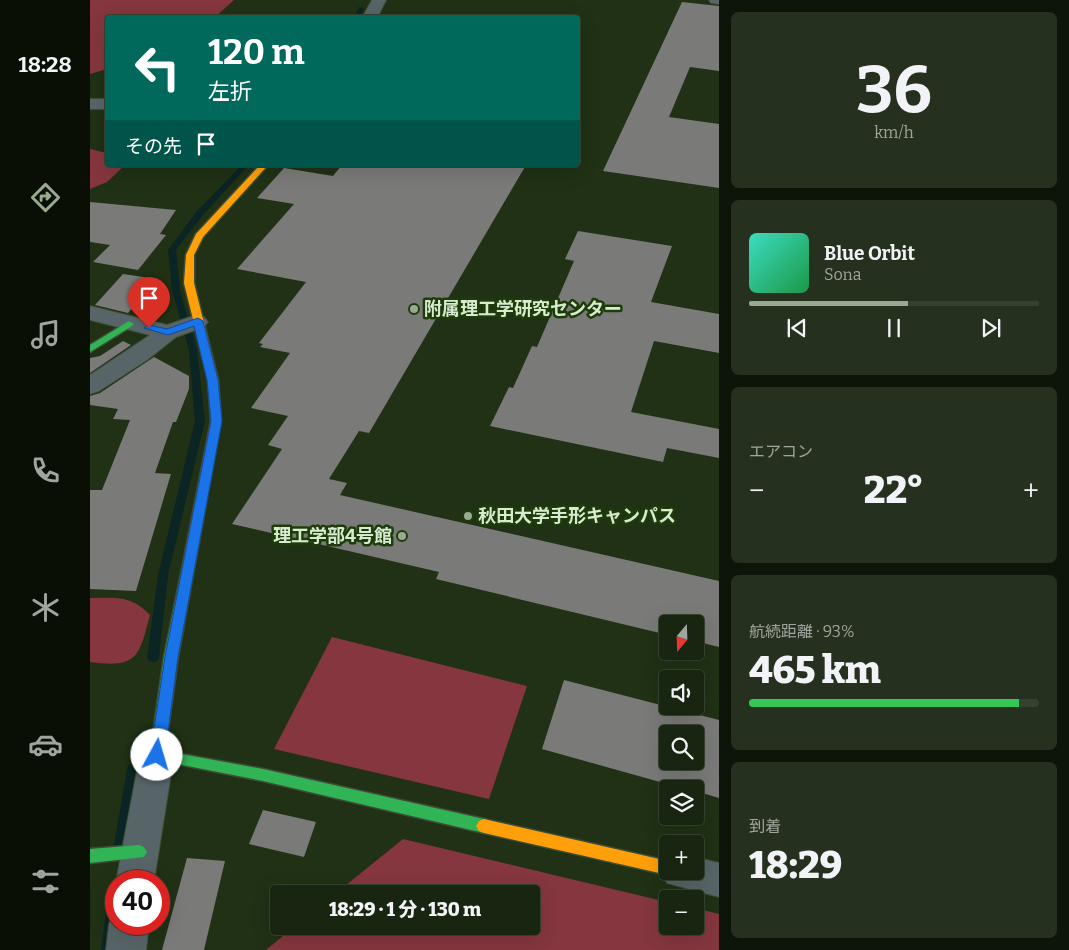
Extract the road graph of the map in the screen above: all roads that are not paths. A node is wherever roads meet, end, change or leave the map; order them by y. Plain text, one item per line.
1 (379, 0) edge
2 (371, 15) edge
3 (90, 104) edge
4 (105, 104) edge
5 (262, 167) edge
6 (90, 313) edge
7 (197, 322) junction
8 (130, 324) junction
9 (169, 332) junction
10 (90, 349) edge
11 (90, 386) edge
12 (157, 755) junction
13 (90, 856) edge
14 (137, 866) edge
15 (659, 866) edge
16 (704, 877) edge
17 (719, 880) edge
18 (128, 935) edge
19 (126, 950) edge

1 - 2 street
3 - 4 street
5 - 7 street
6 - 8 street
7 - 9 street
7 - 12 street
8 - 9 street
8 - 10 street
9 - 11 street
12 - 14 street
12 - 15 street
13 - 14 street
16 - 17 street
18 - 19 street

